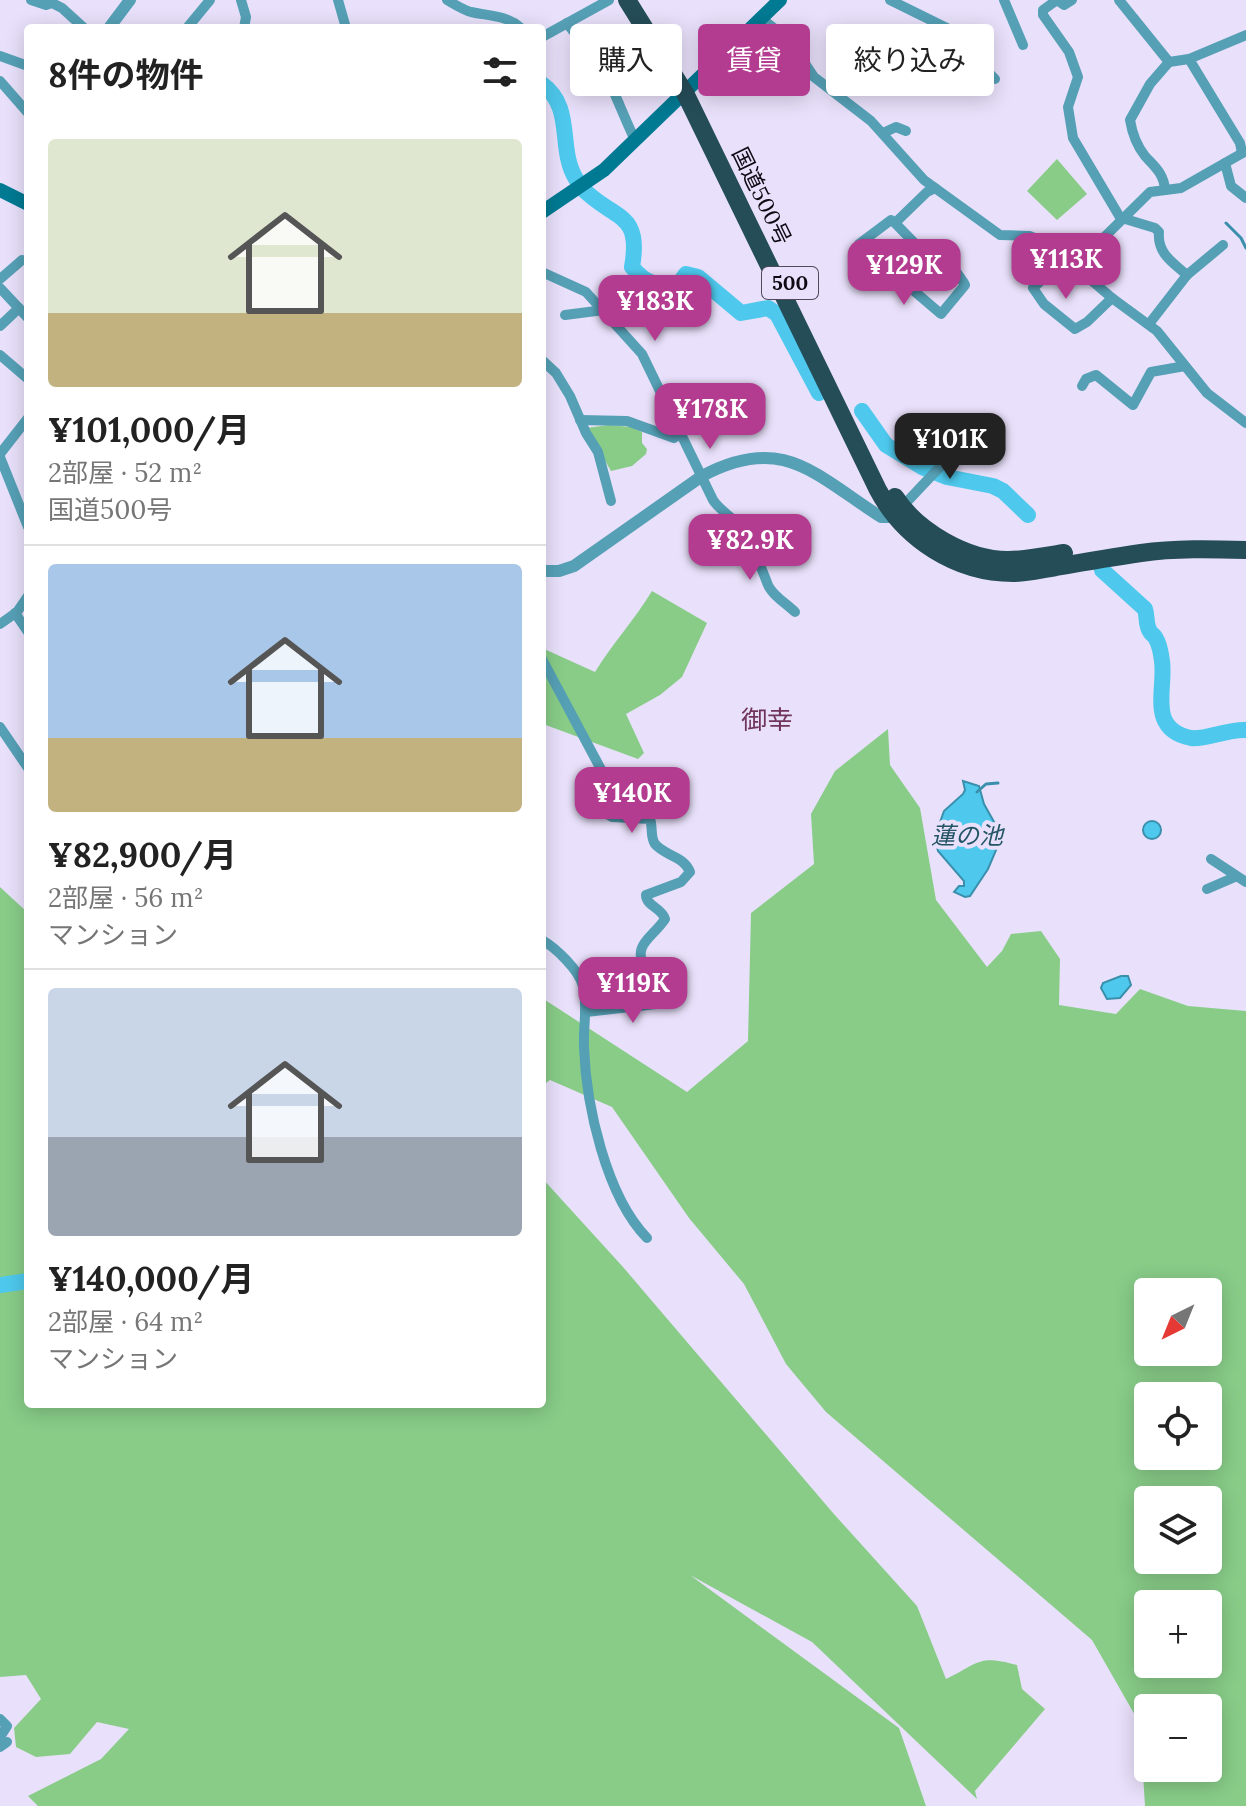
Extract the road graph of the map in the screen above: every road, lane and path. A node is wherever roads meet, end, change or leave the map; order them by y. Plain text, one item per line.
1 (31, 0) edge
2 (130, 0) edge
3 (210, 0) edge
4 (241, 0) edge
5 (338, 0) edge
6 (447, 0) edge
7 (609, 0) edge
8 (627, 0) edge
9 (640, 0) edge
10 (890, 0) edge
11 (1004, 0) edge
12 (1072, 0) edge
13 (1119, 0) edge
14 (774, 2) edge
15 (761, 18) junction
16 (567, 23) junction
17 (80, 24) edge
18 (112, 24) edge
19 (190, 24) edge
20 (245, 24) edge
21 (345, 24) edge
22 (516, 24) edge
23 (546, 35) edge
24 (1246, 35) edge
25 (1023, 45) dead end
26 (0, 56) edge
27 (1189, 59) junction
28 (1169, 62) junction
29 (24, 65) edge
30 (995, 79) dead end
31 (0, 81) edge
32 (689, 89) junction
33 (24, 108) edge
34 (906, 131) dead end
35 (883, 133) junction
36 (635, 140) junction
37 (1244, 152) edge
38 (1225, 163) junction
39 (935, 188) junction
40 (0, 190) edge
41 (1165, 190) junction
42 (1246, 198) edge
43 (24, 202) edge
44 (546, 209) edge
45 (1122, 219) junction
46 (895, 223) junction
47 (1223, 245) dead end
48 (1066, 258) junction
49 (22, 260) dead end
50 (1075, 266) junction
51 (546, 274) edge
52 (1187, 275) junction
53 (0, 279) edge
54 (0, 288) edge
55 (1112, 298) junction
56 (19, 308) junction
57 (604, 310) junction
58 (24, 314) edge
59 (565, 315) dead end
60 (1149, 324) junction
61 (0, 326) edge
62 (0, 355) edge
63 (546, 364) edge
64 (1185, 366) junction
65 (24, 376) edge
66 (1082, 386) dead end
67 (580, 420) junction
68 (24, 423) edge
69 (1246, 423) edge
70 (681, 433) junction
71 (960, 433) dead end
72 (0, 456) edge
73 (702, 476) junction
74 (611, 501) dead end
75 (892, 513) junction
76 (24, 517) edge
77 (1246, 540) edge
78 (1246, 550) edge
79 (546, 571) edge
80 (24, 601) edge
81 (795, 612) dead end
82 (15, 613) junction
83 (0, 624) edge
84 (24, 626) edge
85 (546, 666) edge
86 (0, 727) edge
87 (24, 762) edge
88 (1211, 859) dead end
89 (1235, 877) junction
90 (1246, 882) edge
91 (1207, 889) dead end
92 (546, 942) edge
93 (586, 1012) junction
94 (647, 1238) dead end
95 (0, 1719) edge
96 (2, 1742) edge

1 - 17 street
2 - 18 street
3 - 19 street
4 - 20 street
5 - 21 street
6 - 22 street
7 - 16 street
8 - 32 highway, 国道500号 / 500
9 - 32 highway, 国道500号 / 500
10 - 30 street
11 - 25 street
12 - 45 street
13 - 28 street
14 - 15 main road
15 - 32 main road
15 - 35 street
16 - 23 street
16 - 36 street
24 - 27 street
26 - 29 street
27 - 28 street
27 - 37 street
28 - 41 street
31 - 33 street
32 - 36 main road
32 - 75 highway, 国道500号 / 500
34 - 35 street
35 - 39 street
36 - 44 main road
37 - 38 street
38 - 41 street
38 - 42 street
39 - 46 street
39 - 48 street
40 - 43 main road
41 - 45 street
45 - 50 street
45 - 52 street
46 - 46 street
47 - 52 street
48 - 50 street
48 - 55 street
49 - 53 street
50 - 55 street
51 - 57 street
52 - 60 street
54 - 56 street
55 - 60 street
56 - 58 street
56 - 61 street
57 - 59 street
57 - 70 street
60 - 64 street
62 - 65 street
63 - 67 street
64 - 66 street
64 - 69 street
67 - 70 street
67 - 74 street
68 - 72 street
70 - 73 street
71 - 75 street
72 - 76 street
73 - 75 street
73 - 79 street
73 - 81 street
75 - 77 highway, 国道500号 / 500
75 - 78 highway, 国道500号 / 500
80 - 82 street
82 - 83 street
82 - 84 street
85 - 93 street
86 - 87 street
88 - 89 street
89 - 90 street
89 - 91 street
92 - 93 street
93 - 94 street
95 - 96 street

